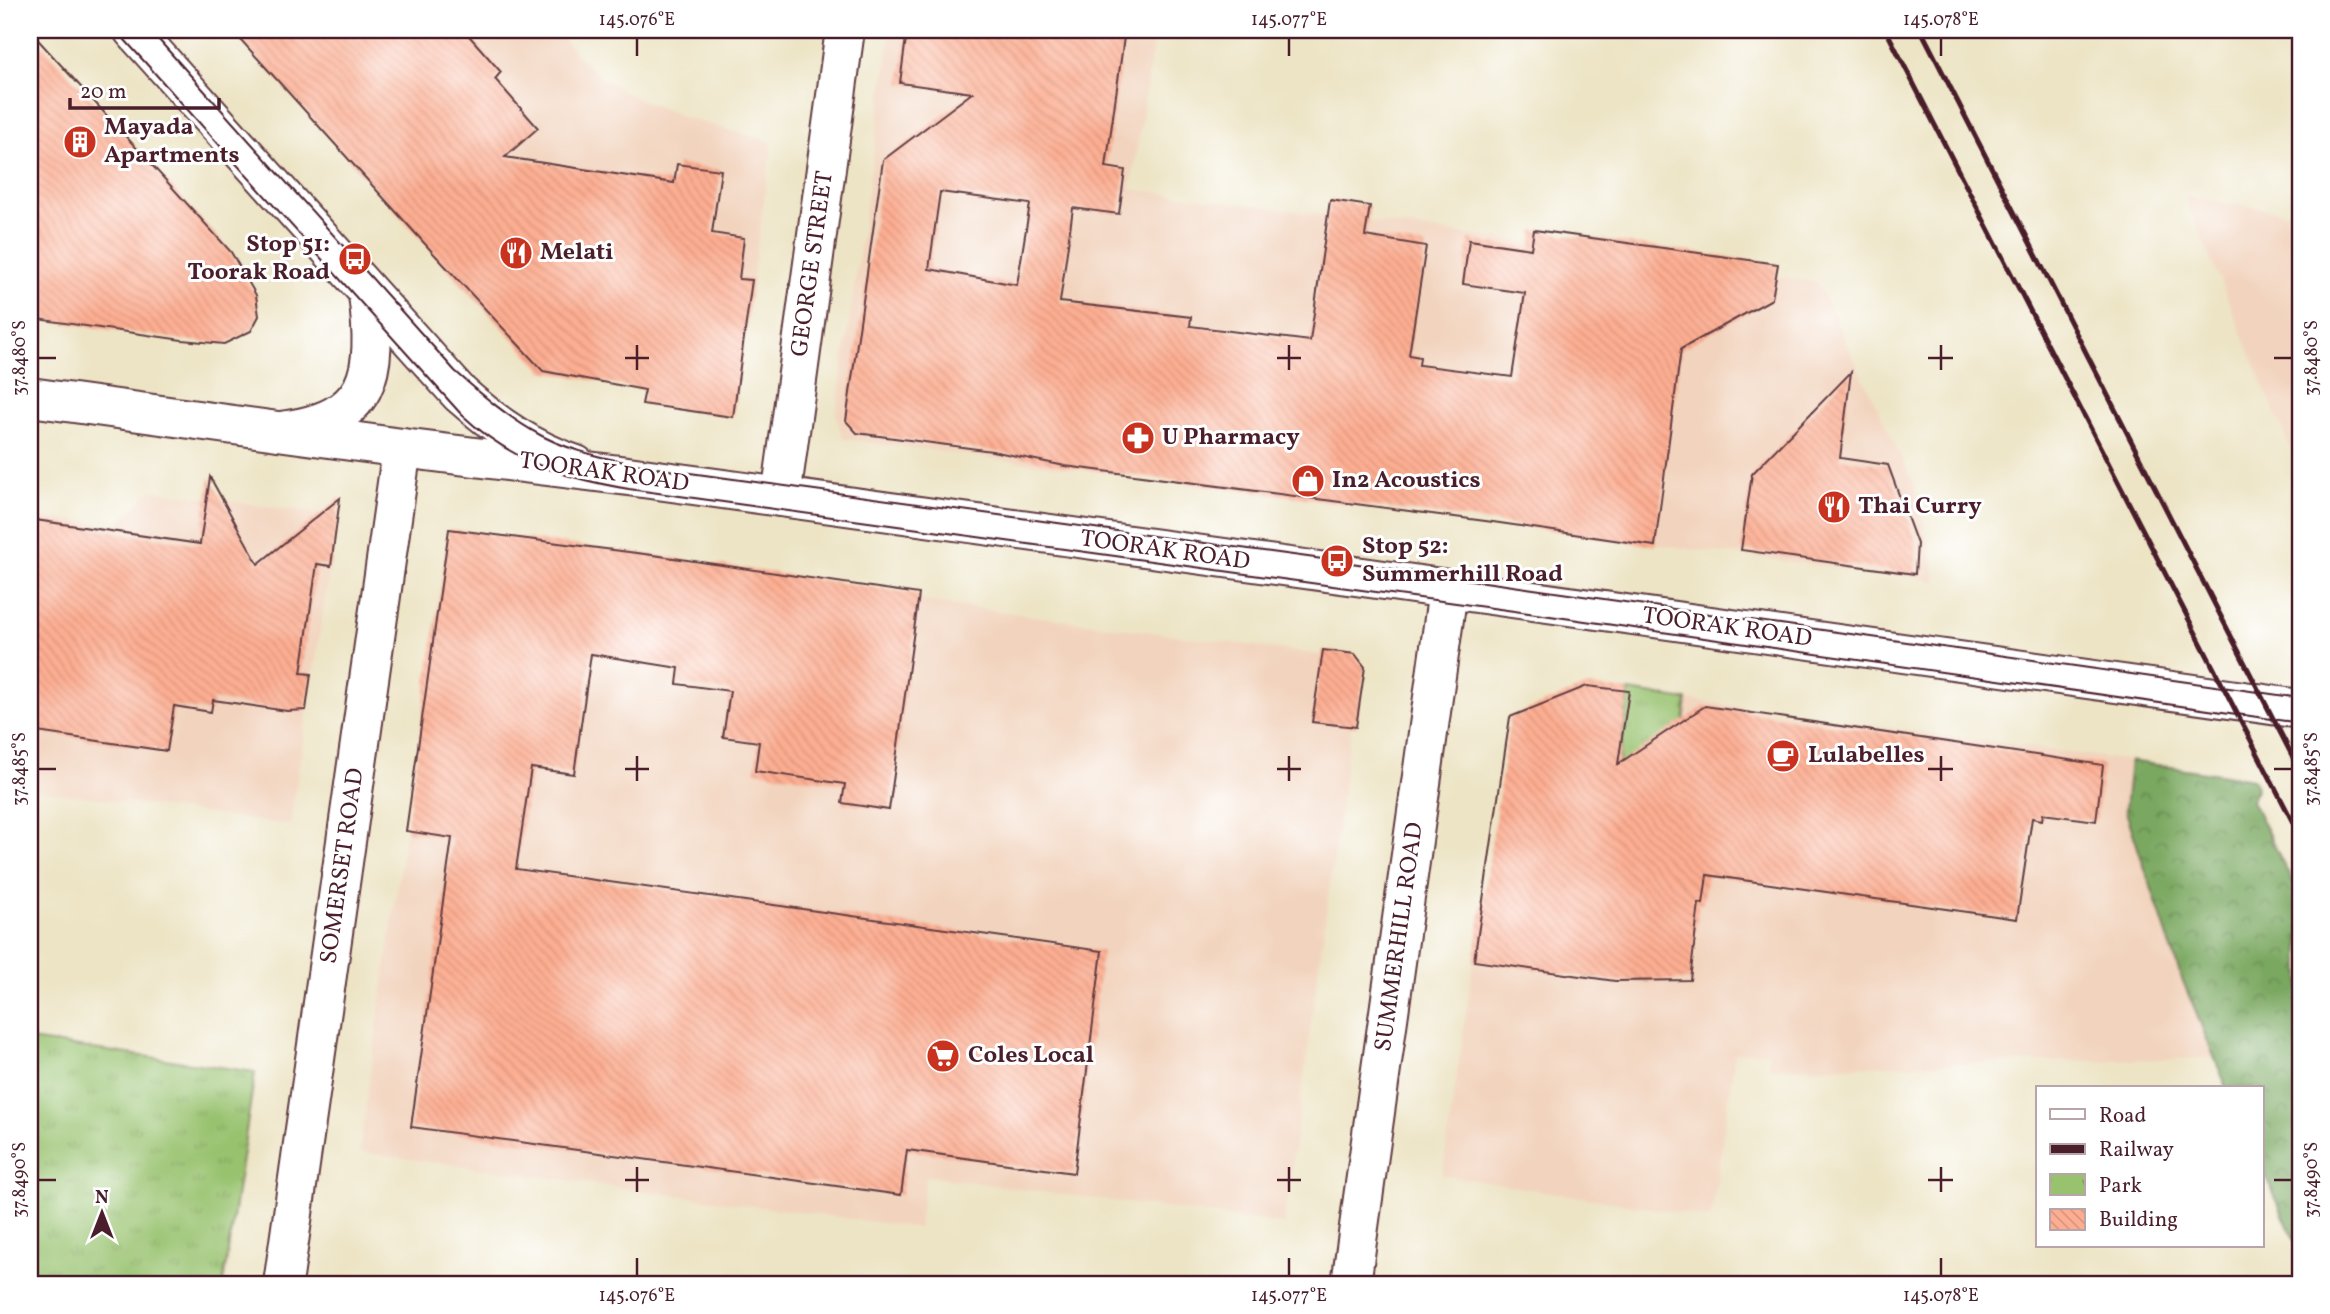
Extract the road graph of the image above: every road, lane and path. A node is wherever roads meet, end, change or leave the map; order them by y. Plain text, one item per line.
1 (133, 30) edge
2 (845, 30) edge
3 (368, 294) junction
4 (30, 397) edge
5 (278, 431) junction
6 (402, 448) junction
7 (608, 474) junction
8 (781, 498) junction
9 (1448, 590) junction
10 (2300, 709) edge
11 (283, 1284) edge
12 (1351, 1284) edge

1 - 3 main road
2 - 8 main road, GEORGE STREET
3 - 5 main road
3 - 7 main road
4 - 5 main road, TOORAK ROAD
5 - 6 main road, TOORAK ROAD
6 - 7 main road, TOORAK ROAD
6 - 11 main road, SOMERSET ROAD
7 - 8 main road, TOORAK ROAD
8 - 9 main road, TOORAK ROAD
9 - 10 main road, TOORAK ROAD
9 - 12 main road, SUMMERHILL ROAD

